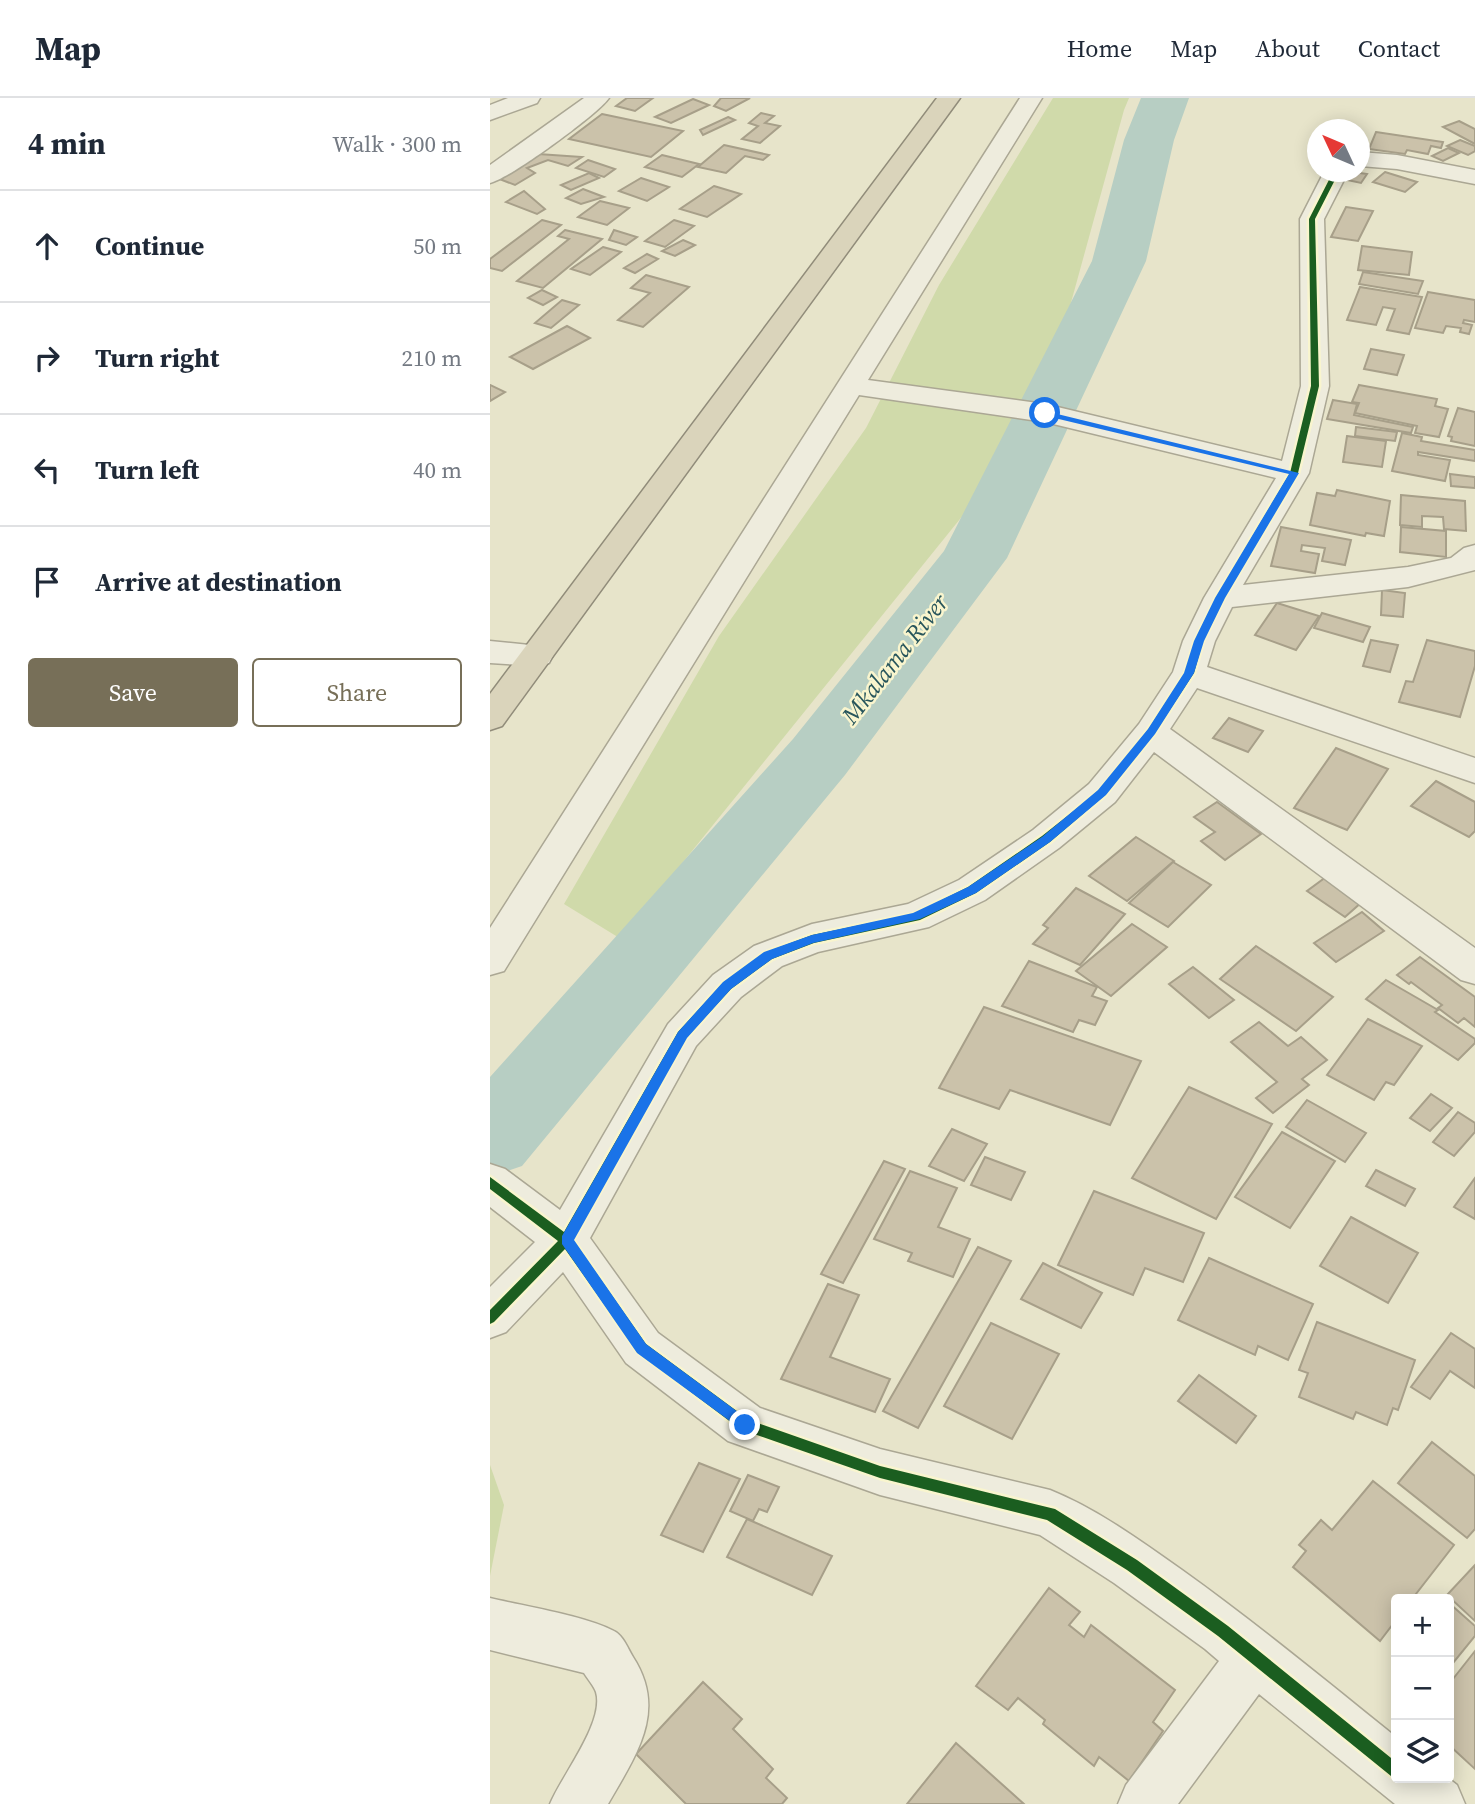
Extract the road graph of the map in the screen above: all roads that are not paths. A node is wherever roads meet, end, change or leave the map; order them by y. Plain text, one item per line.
1 (530, 98) edge
2 (598, 98) edge
3 (949, 98) edge
4 (1031, 98) edge
5 (490, 113) edge
6 (1370, 160) edge
7 (490, 176) edge
8 (1475, 177) edge
9 (1331, 182) edge
10 (850, 386) junction
11 (1294, 473) junction
12 (1475, 555) edge
13 (1220, 598) junction
14 (490, 652) edge
15 (537, 655) junction
16 (1189, 673) junction
17 (490, 718) edge
18 (1151, 732) junction
19 (1475, 771) edge
20 (490, 960) edge
21 (1475, 969) edge
22 (490, 1182) edge
23 (566, 1240) junction
24 (490, 1318) edge
25 (490, 1624) edge
26 (1255, 1656) junction
27 (1391, 1766) edge
28 (1411, 1783) edge
29 (577, 1804) edge
30 (1145, 1804) edge
31 (1438, 1804) edge

1 - 5 street
2 - 7 street
3 - 15 highway
4 - 10 street
6 - 8 street
9 - 11 street
10 - 11 street
10 - 20 street
11 - 13 street
12 - 13 street
13 - 16 street
14 - 15 street
15 - 17 highway
16 - 18 street
16 - 19 street
18 - 21 street
18 - 23 street
22 - 23 street
23 - 24 street
23 - 26 street
25 - 29 street
26 - 27 street
26 - 30 street
28 - 31 street

